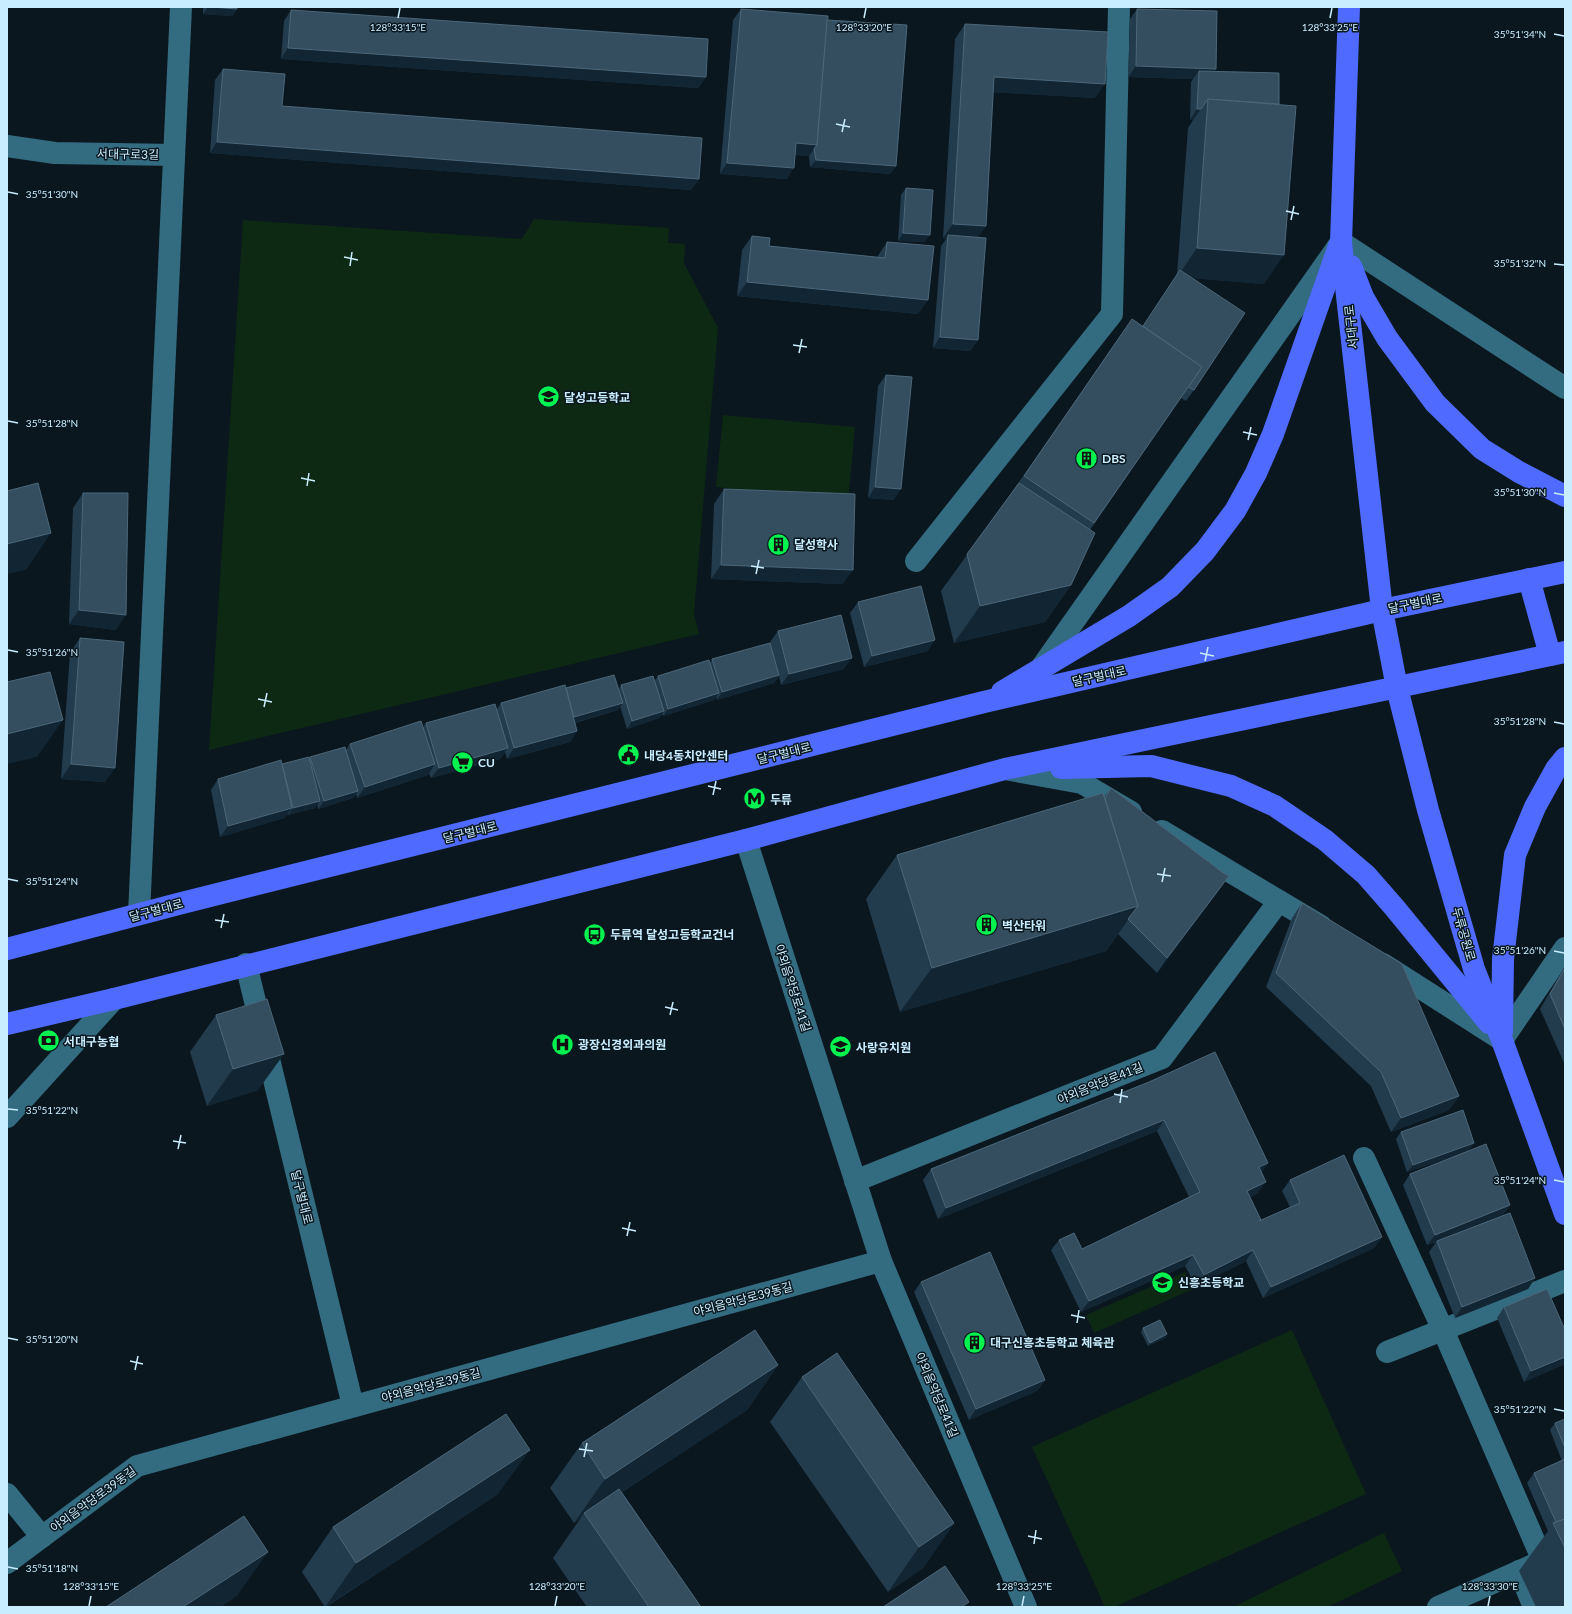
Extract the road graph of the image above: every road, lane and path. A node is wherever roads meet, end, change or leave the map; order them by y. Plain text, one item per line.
1 (181, 7) edge
2 (1119, 7) edge
3 (1349, 7) edge
4 (7, 146) edge
5 (174, 155) junction
6 (1341, 242) junction
7 (1565, 388) edge
8 (1565, 496) edge
9 (916, 561) dead end
10 (1565, 572) edge
11 (1529, 579) junction
12 (1382, 610) junction
13 (1389, 645) joint
14 (1558, 654) edge
15 (1041, 668) junction
16 (1397, 688) junction
17 (984, 702) junction
18 (1565, 758) edge
19 (1005, 769) junction
20 (746, 840) junction
21 (1279, 901) junction
22 (139, 914) junction
23 (1339, 938) edge
24 (1565, 948) edge
25 (7, 949) edge
26 (1366, 954) edge
27 (246, 964) junction
28 (114, 999) junction
29 (7, 1024) edge
30 (1502, 1040) junction
31 (7, 1117) edge
32 (1364, 1158) dead end
33 (855, 1181) junction
34 (1565, 1214) edge
35 (881, 1261) junction
36 (1565, 1281) edge
37 (1443, 1330) junction
38 (1387, 1352) dead end
39 (353, 1406) junction
40 (7, 1494) edge
41 (42, 1537) junction
42 (1565, 1551) edge
43 (1543, 1561) junction
44 (7, 1563) edge
45 (1519, 1571) junction
46 (1026, 1607) edge
47 (1438, 1607) edge
48 (1534, 1607) edge

1 - 5 street, 서대구로3길
2 - 9 street
3 - 6 main road, 서대구로
4 - 5 street, 서대구로3길
5 - 22 street
6 - 7 street
6 - 8 main road
6 - 12 main road, 서대구로
6 - 15 street
6 - 15 main road
10 - 11 main road, 달구벌대로
11 - 12 main road, 달구벌대로
11 - 14 main road
12 - 13 main road, 서대구로
12 - 17 main road, 달구벌대로
13 - 16 main road, 두류공원로
14 - 16 main road
15 - 17 main road
16 - 19 main road
16 - 30 main road, 두류공원로
17 - 22 main road, 달구벌대로
18 - 30 main road
19 - 20 main road
19 - 21 street
19 - 30 main road
20 - 27 main road
20 - 33 street, 야외음악당로41길
21 - 23 street
21 - 33 street, 야외음악당로41길
22 - 25 main road, 달구벌대로
24 - 30 street
26 - 30 street
27 - 28 main road
27 - 39 street, 달구벌대로
28 - 29 main road
28 - 31 street
30 - 34 main road, 두류공원로
32 - 37 street
33 - 35 street, 야외음악당로41길
35 - 39 street, 야외음악당로39동길
35 - 46 street, 야외음악당로41길
36 - 37 street
37 - 38 street
37 - 43 street
39 - 41 street, 야외음악당로39동길
40 - 41 street
41 - 44 street, 야외음악당로39동길
42 - 43 street
43 - 45 street
45 - 47 street
45 - 48 street

